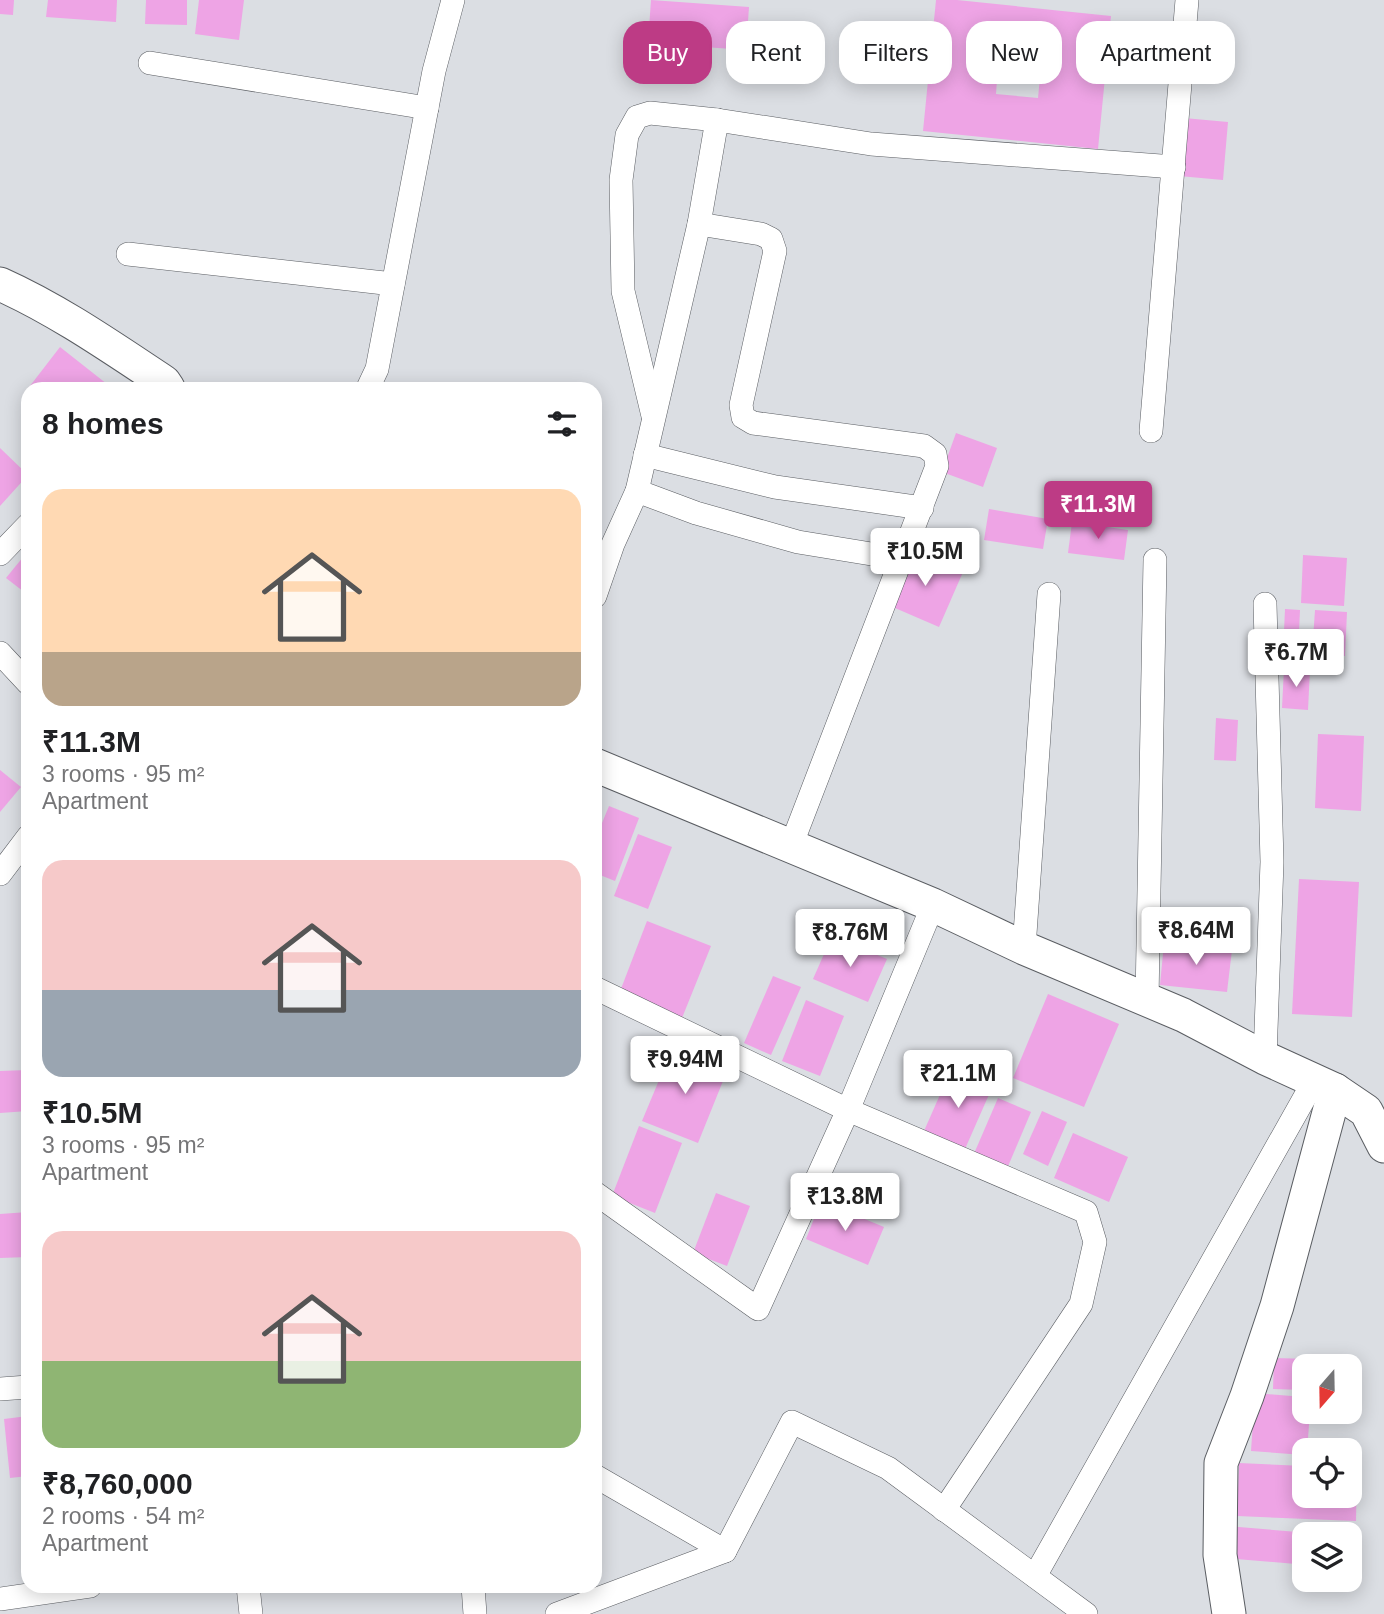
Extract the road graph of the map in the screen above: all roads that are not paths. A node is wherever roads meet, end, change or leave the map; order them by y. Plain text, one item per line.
1 (453, 0) edge
2 (1187, 0) edge
3 (150, 63) dead end
4 (427, 108) junction
5 (717, 120) junction
6 (1174, 167) junction
7 (699, 224) junction
8 (128, 254) dead end
9 (0, 284) edge
10 (393, 284) junction
11 (157, 382) edge
12 (371, 382) edge
13 (654, 419) junction
14 (1151, 431) dead end
15 (645, 455) junction
16 (636, 491) junction
17 (922, 508) junction
18 (21, 532) edge
19 (0, 554) edge
20 (902, 559) junction
21 (1155, 560) dead end
22 (602, 576) edge
23 (1049, 594) dead end
24 (1265, 604) dead end
25 (0, 653) edge
26 (21, 676) edge
27 (602, 768) edge
28 (21, 846) edge
29 (791, 846) junction
30 (0, 874) edge
31 (933, 905) junction
32 (1024, 948) junction
33 (602, 991) edge
34 (1147, 1000) junction
35 (1265, 1058) junction
36 (1324, 1086) junction
37 (848, 1110) junction
38 (1384, 1146) edge
39 (602, 1198) edge
40 (21, 1388) edge
41 (0, 1389) edge
42 (602, 1480) edge
43 (944, 1510) junction
44 (725, 1551) junction
45 (1035, 1576) junction
46 (45, 1593) edge
47 (249, 1593) edge
48 (474, 1593) edge
49 (0, 1600) edge
50 (251, 1614) edge
51 (475, 1614) edge
52 (557, 1614) edge
53 (1086, 1614) edge
54 (1229, 1614) edge

1 - 4 street
2 - 6 street
3 - 4 street
4 - 10 street
5 - 6 street
5 - 7 street
5 - 13 street
6 - 14 street
7 - 13 street
7 - 17 street
8 - 10 street
9 - 11 street
10 - 12 street
13 - 15 street
15 - 16 street
15 - 17 street
16 - 20 street
16 - 22 street
17 - 20 street
18 - 19 street
20 - 29 street
21 - 34 street
23 - 32 street
24 - 35 street
25 - 26 street
27 - 29 street
28 - 30 street
29 - 31 street
31 - 32 street
31 - 37 street
32 - 34 street
33 - 37 street
34 - 35 street
35 - 36 street
36 - 38 street
36 - 45 street
36 - 54 street
37 - 39 street
37 - 43 street
40 - 41 street
42 - 44 street
43 - 44 street
43 - 45 street
44 - 52 street
45 - 53 street
46 - 49 street
47 - 50 street
48 - 51 street

